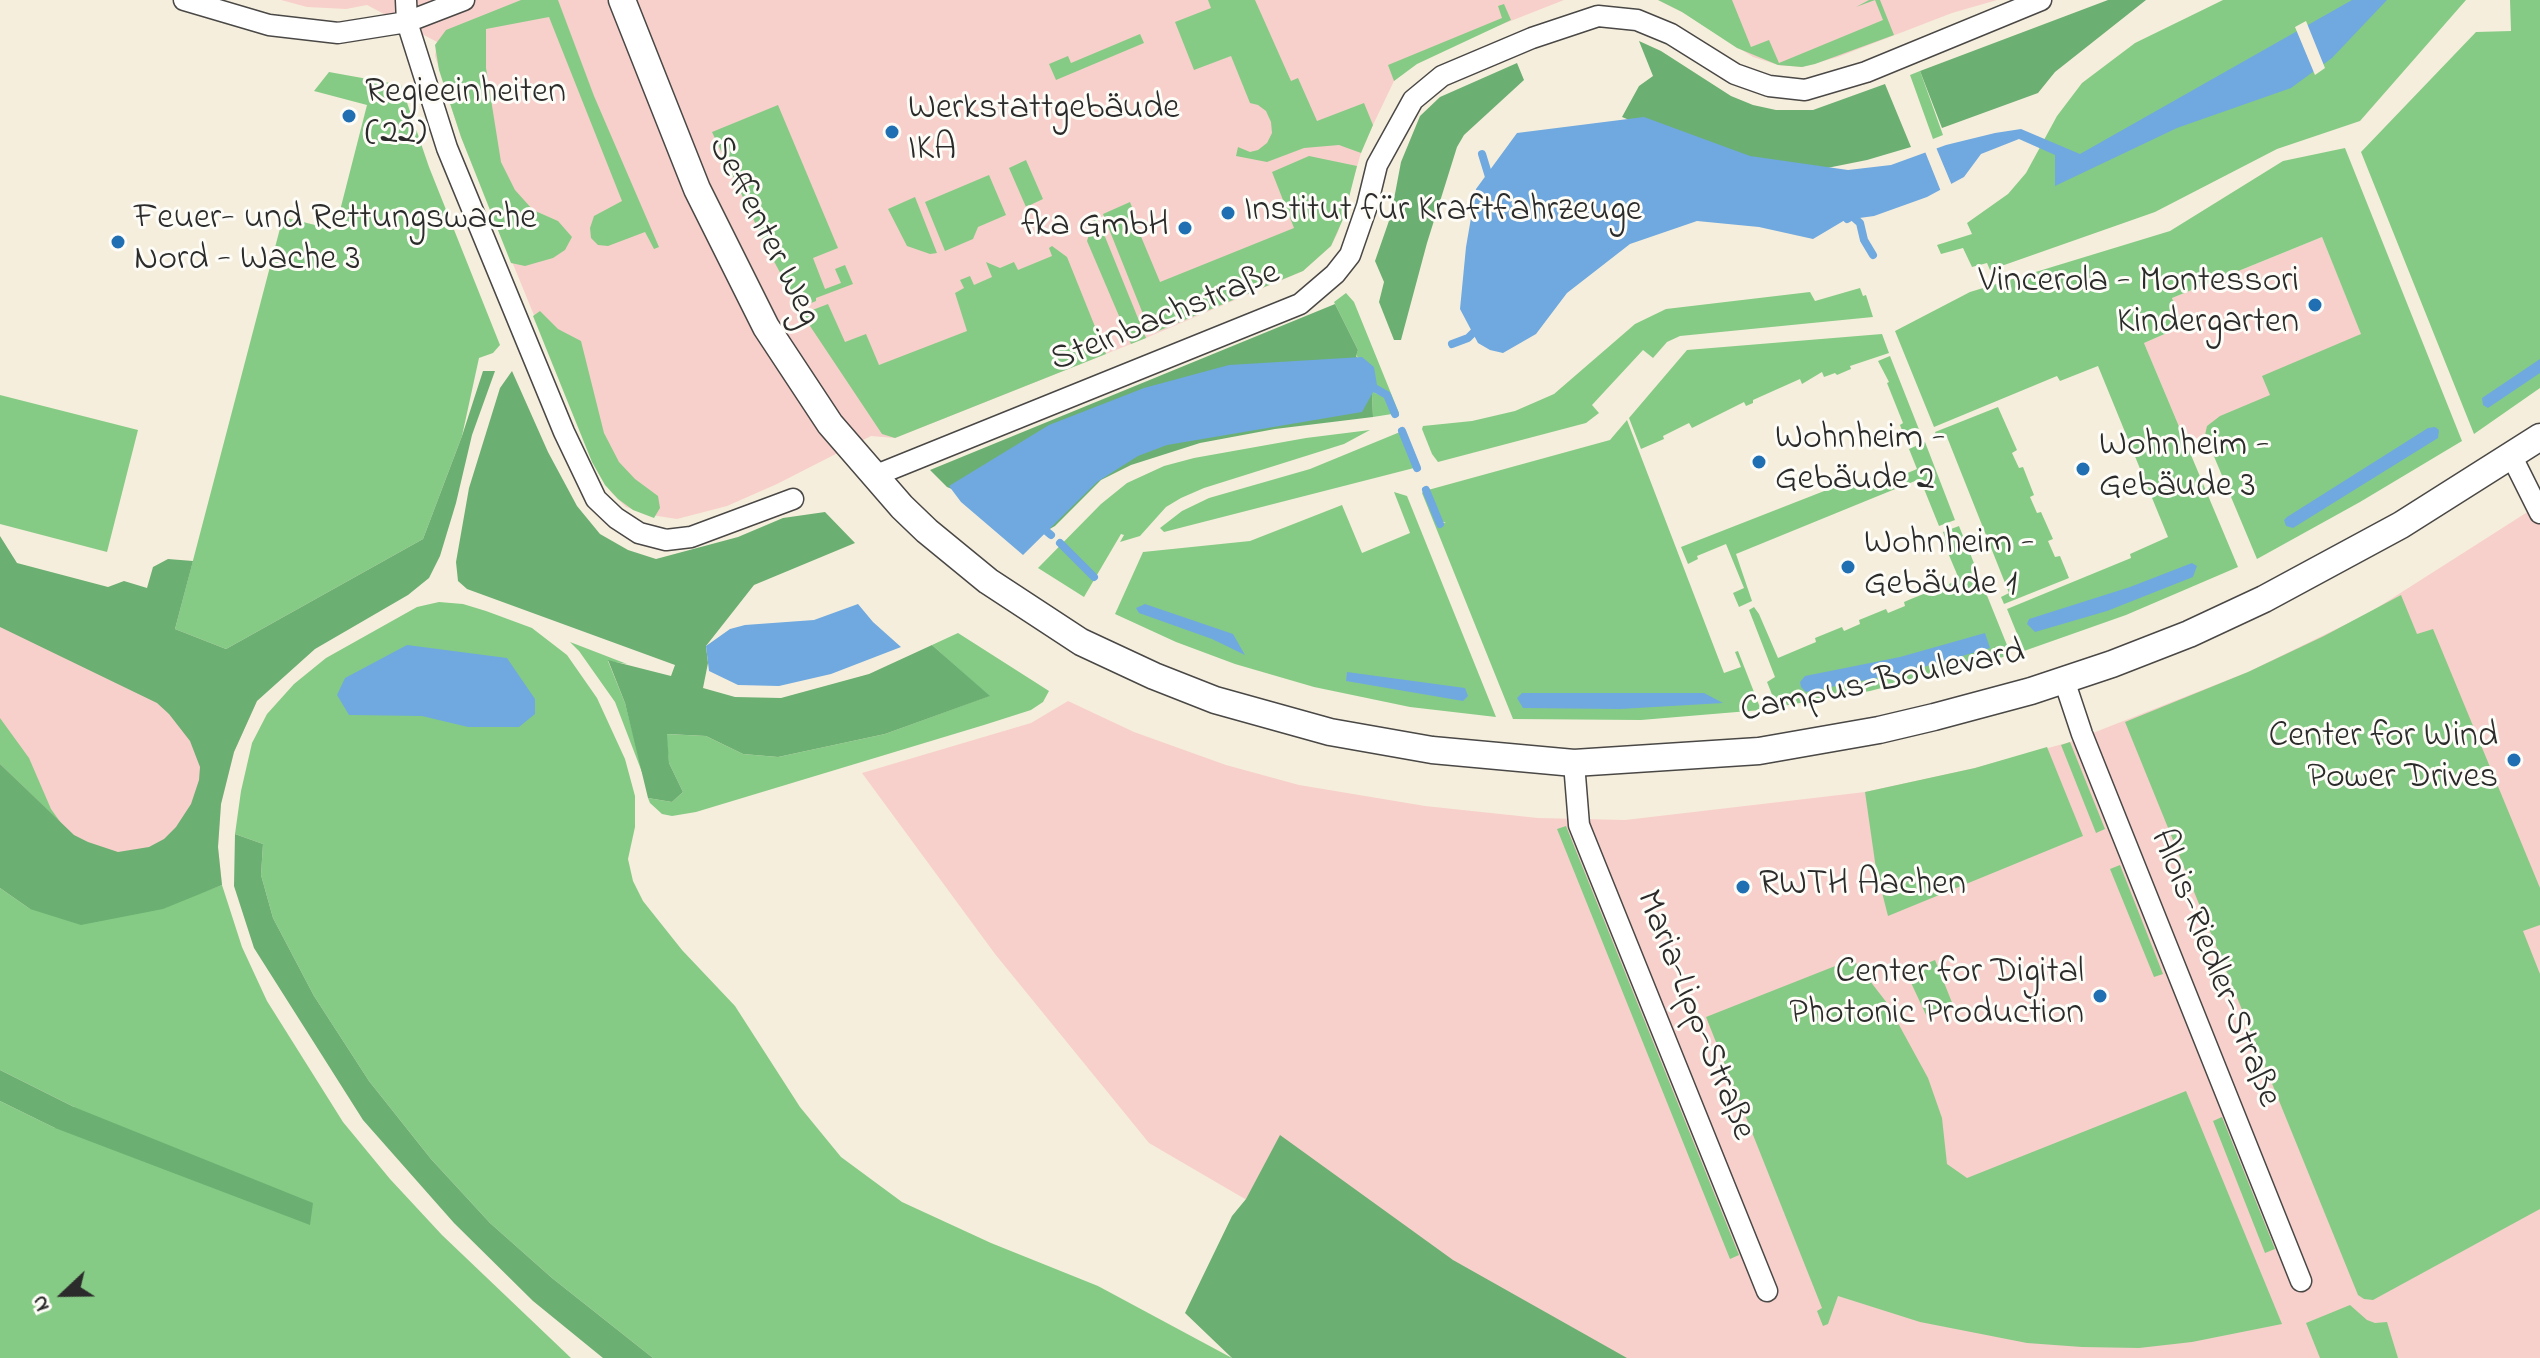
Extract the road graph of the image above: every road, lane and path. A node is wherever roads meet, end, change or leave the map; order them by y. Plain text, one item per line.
1 (184, 0) edge
2 (406, 0) edge
3 (464, 0) edge
4 (622, 0) edge
5 (2041, 0) edge
6 (407, 22) junction
7 (2540, 437) edge
8 (2512, 457) junction
9 (874, 476) junction
10 (793, 499) dead end
11 (2540, 513) edge
12 (2064, 680) junction
13 (1574, 763) junction
14 (2301, 1281) dead end
15 (1767, 1291) dead end

1 - 6 street
2 - 6 street
3 - 6 street
4 - 9 street, Seffenter Weg
5 - 9 street, Steinbachstraße
6 - 10 street
7 - 8 street, Campus-Boulevard
8 - 11 street
8 - 12 street, Campus-Boulevard
9 - 13 street, Campus-Boulevard
12 - 13 street, Campus-Boulevard
12 - 14 street, Alois-Riedler-Straße
13 - 15 street, Maria-Lipp-Straße

